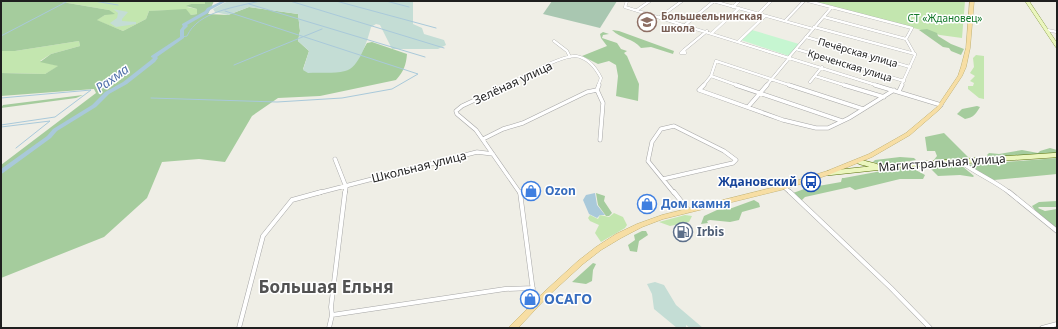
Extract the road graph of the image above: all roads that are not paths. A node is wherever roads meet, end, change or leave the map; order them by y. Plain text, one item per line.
1 (628, 1) edge
2 (650, 1) edge
3 (682, 1) edge
4 (713, 1) edge
5 (739, 1) edge
6 (771, 1) edge
7 (804, 1) edge
8 (808, 1) edge
9 (972, 1) edge
10 (1027, 1) edge
11 (733, 7) junction
12 (832, 7) junction
13 (739, 8) junction
14 (637, 10) junction
15 (758, 14) junction
16 (765, 16) junction
17 (824, 16) junction
18 (660, 17) junction
19 (785, 21) junction
20 (685, 25) junction
21 (814, 28) junction
22 (1047, 30) junction
23 (707, 32) junction
24 (1057, 32) edge
25 (712, 33) junction
26 (806, 37) junction
27 (906, 39) junction
28 (554, 41) dead end
29 (739, 41) junction
30 (1057, 46) edge
31 (796, 49) junction
32 (684, 50) dead end
33 (914, 54) junction
34 (571, 56) junction
35 (790, 57) junction
36 (822, 67) junction
37 (910, 67) junction
38 (711, 76) junction
39 (815, 76) junction
40 (772, 79) junction
41 (904, 81) junction
42 (810, 82) dead end
43 (597, 90) junction
44 (894, 90) junction
45 (899, 91) junction
46 (761, 93) junction
47 (884, 97) junction
48 (941, 105) junction
49 (748, 107) junction
50 (863, 109) junction
51 (842, 121) junction
52 (483, 139) junction
53 (600, 140) dead end
54 (493, 154) junction
55 (1057, 155) edge
56 (869, 157) junction
57 (335, 158) dead end
58 (860, 162) junction
59 (961, 162) junction
60 (878, 166) junction
61 (828, 173) junction
62 (663, 179) junction
63 (783, 186) junction
64 (346, 187) junction
65 (688, 210) junction
66 (1057, 231) edge
67 (533, 288) junction
68 (541, 299) junction
69 (332, 315) junction
70 (1057, 324) edge
71 (328, 327) edge
72 (239, 328) edge
73 (513, 328) edge
74 (930, 328) edge
75 (1042, 328) edge

1 - 14 street
2 - 14 street
3 - 18 street
4 - 11 street
4 - 20 street
5 - 11 street
6 - 15 street
7 - 19 street
8 - 12 street
9 - 48 main road
10 - 22 street
11 - 13 street
12 - 17 street
12 - 27 street
13 - 15 street
13 - 25 street
14 - 18 street
15 - 16 street
16 - 19 street
16 - 29 street
17 - 21 street
17 - 27 street
18 - 20 street
19 - 21 street
20 - 23 street
21 - 26 street
21 - 33 street
22 - 24 street
22 - 30 street
23 - 25 street
23 - 32 street
25 - 29 street
26 - 31 street
26 - 37 street, Печёрская улица
27 - 33 street
28 - 34 street
29 - 35 street
31 - 35 street
31 - 41 street, Креченская улица
33 - 37 street
34 - 43 street
34 - 52 street, Зелёная улица
35 - 36 street
35 - 40 street
36 - 39 street
36 - 44 street
37 - 41 street
38 - 40 street
38 - 46 street
38 - 49 street
39 - 42 street
39 - 47 street
40 - 46 street
40 - 50 street
41 - 45 street
43 - 52 street
43 - 53 street
44 - 45 street
44 - 47 street
45 - 48 street
46 - 49 street
46 - 51 street
47 - 50 street
48 - 56 main road
49 - 51 street
50 - 51 street
52 - 54 street
54 - 64 street, Школьная улица
54 - 67 street
55 - 59 street, Магистральная улица
56 - 58 main road
56 - 60 street
57 - 64 street
58 - 60 street
58 - 61 main road
59 - 60 street, Магистральная улица
59 - 66 street
60 - 61 street, Магистральная улица
61 - 63 main road
62 - 62 street
62 - 65 street
63 - 65 main road
63 - 74 street
64 - 69 street
64 - 72 street, Школьная улица
65 - 68 main road
67 - 68 street
67 - 69 street
68 - 73 main road
69 - 71 street
70 - 75 street

